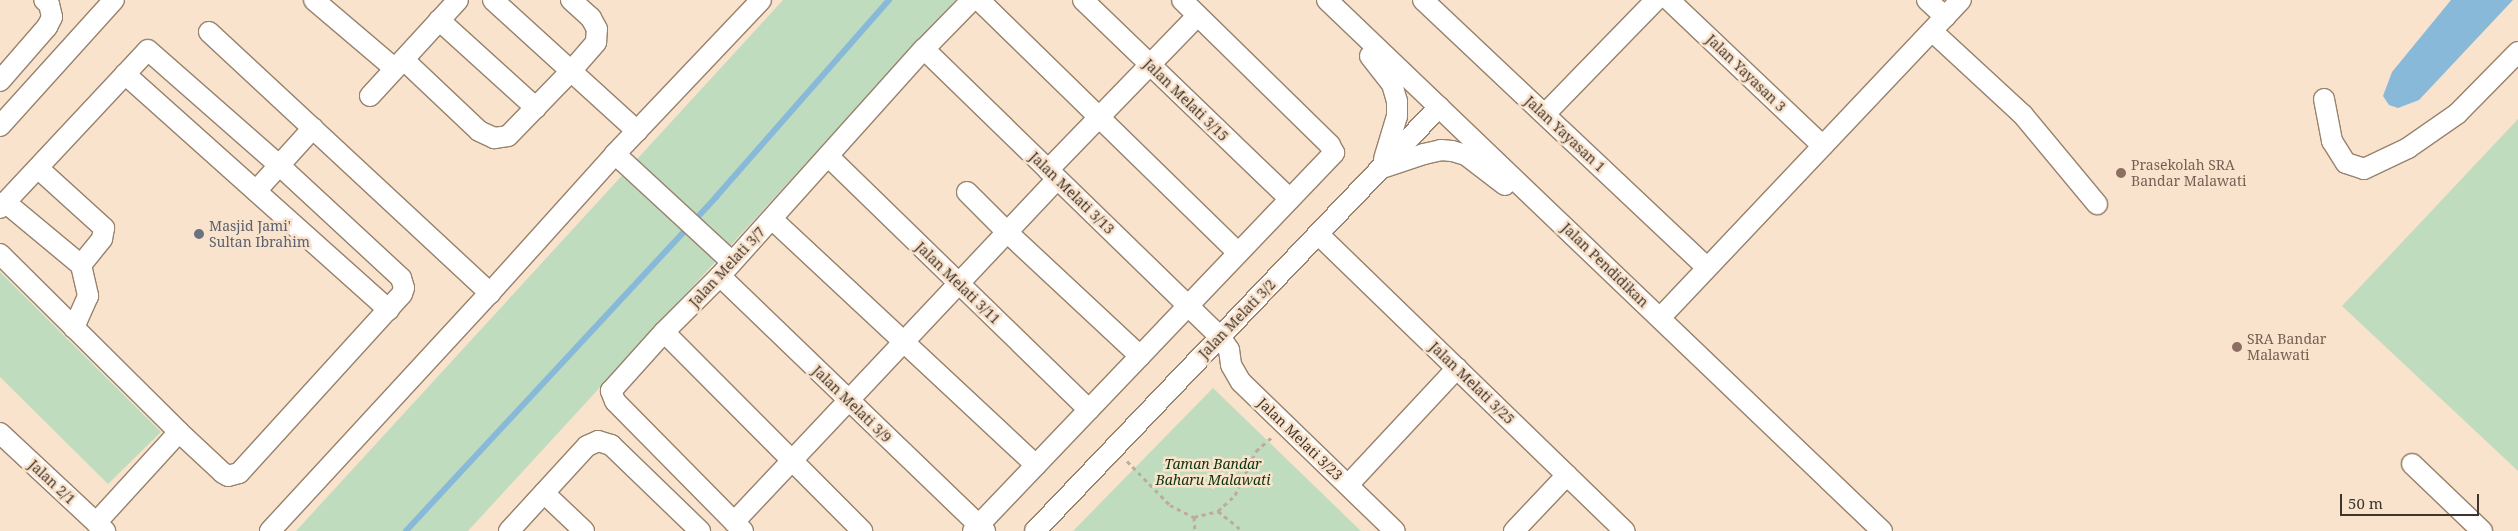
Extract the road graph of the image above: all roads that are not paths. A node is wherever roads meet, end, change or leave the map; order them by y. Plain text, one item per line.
1 (44, 0) edge
2 (113, 0) edge
3 (314, 0) edge
4 (458, 0) edge
5 (493, 0) edge
6 (572, 0) edge
7 (761, 0) edge
8 (972, 0) edge
9 (979, 0) edge
10 (1084, 0) edge
11 (1182, 0) edge
12 (1423, 0) edge
13 (1656, 0) edge
14 (1669, 0) edge
15 (1927, 0) edge
16 (1961, 0) edge
17 (1331, 4) edge
18 (1197, 16) junction
19 (1945, 17) junction
20 (439, 20) junction
21 (1932, 31) junction
22 (209, 32) dead end
23 (924, 49) junction
24 (2518, 52) edge
25 (399, 64) junction
26 (1150, 65) junction
27 (572, 70) junction
28 (125, 74) junction
29 (0, 81) edge
30 (370, 96) dead end
31 (2324, 99) dead end
32 (1439, 106) junction
33 (536, 108) junction
34 (1545, 114) junction
35 (1098, 118) junction
36 (0, 126) edge
37 (314, 128) junction
38 (637, 131) junction
39 (1823, 146) junction
40 (615, 154) junction
41 (828, 156) junction
42 (279, 165) junction
43 (1381, 168) junction
44 (39, 169) junction
45 (1053, 175) junction
46 (256, 191) junction
47 (967, 192) dead end
48 (1290, 199) junction
49 (2097, 204) dead end
50 (2, 205) edge
51 (1555, 218) junction
52 (772, 219) junction
53 (1007, 232) junction
54 (1318, 234) junction
55 (1238, 253) junction
56 (0, 254) edge
57 (726, 264) junction
58 (81, 265) junction
59 (1707, 268) junction
60 (958, 284) junction
61 (490, 293) junction
62 (1188, 305) junction
63 (388, 310) junction
64 (1660, 318) junction
65 (74, 328) junction
66 (664, 332) junction
67 (1220, 337) junction
68 (904, 342) junction
69 (1140, 356) junction
70 (1457, 368) junction
71 (849, 400) junction
72 (1089, 410) junction
73 (179, 432) junction
74 (0, 433) edge
75 (792, 461) junction
76 (2412, 464) dead end
77 (1036, 465) junction
78 (1567, 476) junction
79 (1348, 485) junction
80 (544, 493) junction
81 (739, 526) edge
82 (100, 527) edge
83 (979, 529) edge
84 (270, 531) edge
85 (509, 531) edge
86 (584, 531) edge
87 (700, 531) edge
88 (862, 531) edge
89 (1035, 531) edge
90 (1395, 531) edge
91 (1514, 531) edge
92 (1625, 531) edge
93 (1882, 531) edge
94 (2482, 531) edge

1 - 29 street
2 - 36 street
3 - 25 street
4 - 20 street
5 - 27 street
6 - 27 street
7 - 38 street
8 - 23 street, Jalan Melati 3/7
9 - 35 street
10 - 26 street, Jalan Melati 3/15
11 - 18 street
12 - 34 street, Jalan Yayasan 1
13 - 34 street
14 - 39 street, Jalan Yayasan 3
15 - 19 street
16 - 19 street
17 - 32 street, Jalan Pendidikan
17 - 43 street
18 - 26 street
18 - 48 street
19 - 21 street
20 - 25 street
20 - 33 street
21 - 39 street
21 - 49 street
22 - 37 street
23 - 41 street, Jalan Melati 3/7
23 - 45 street, Jalan Melati 3/13
24 - 31 street
25 - 30 street
25 - 33 street
26 - 35 street
26 - 48 street, Jalan Melati 3/15
27 - 33 street
27 - 38 street
28 - 42 street
28 - 44 street
28 - 46 street
32 - 43 street, Jalan Melati 3/2
32 - 51 street, Jalan Pendidikan
34 - 59 street, Jalan Yayasan 1
35 - 45 street
35 - 55 street
37 - 42 street
37 - 61 street
38 - 40 street
39 - 59 street
40 - 57 street, Jalan Melati 3/9
40 - 61 street
41 - 52 street, Jalan Melati 3/7
41 - 60 street, Jalan Melati 3/11
42 - 46 street
42 - 63 street
43 - 51 street
43 - 54 street, Jalan Melati 3/2
44 - 50 street
44 - 58 street
45 - 53 street
45 - 62 street, Jalan Melati 3/13
46 - 63 street
47 - 53 street
48 - 55 street
50 - 58 street
51 - 64 street, Jalan Pendidikan
52 - 57 street, Jalan Melati 3/7
52 - 68 street
53 - 60 street
53 - 69 street
54 - 67 street, Jalan Melati 3/2
54 - 70 street, Jalan Melati 3/25
55 - 62 street
56 - 65 street
57 - 66 street, Jalan Melati 3/7
57 - 71 street, Jalan Melati 3/9
58 - 65 street
59 - 64 street
60 - 68 street
60 - 72 street, Jalan Melati 3/11
61 - 84 street
62 - 67 street, Jalan Melati 3/13
62 - 69 street
63 - 73 street
64 - 93 street, Jalan Pendidikan
65 - 73 street
66 - 75 street
66 - 81 street, Jalan Melati 3/7
67 - 79 street, Jalan Melati 3/23
67 - 89 street, Jalan Melati 3/2
68 - 71 street
68 - 77 street
69 - 72 street
70 - 78 street, Jalan Melati 3/25
70 - 79 street
71 - 75 street
71 - 83 street, Jalan Melati 3/9
72 - 77 street
73 - 82 street
74 - 82 street, Jalan 2/1
75 - 81 street
75 - 88 street
76 - 94 street
77 - 83 street
78 - 91 street
78 - 92 street, Jalan Melati 3/25
79 - 90 street, Jalan Melati 3/23
80 - 85 street
80 - 86 street
80 - 87 street

